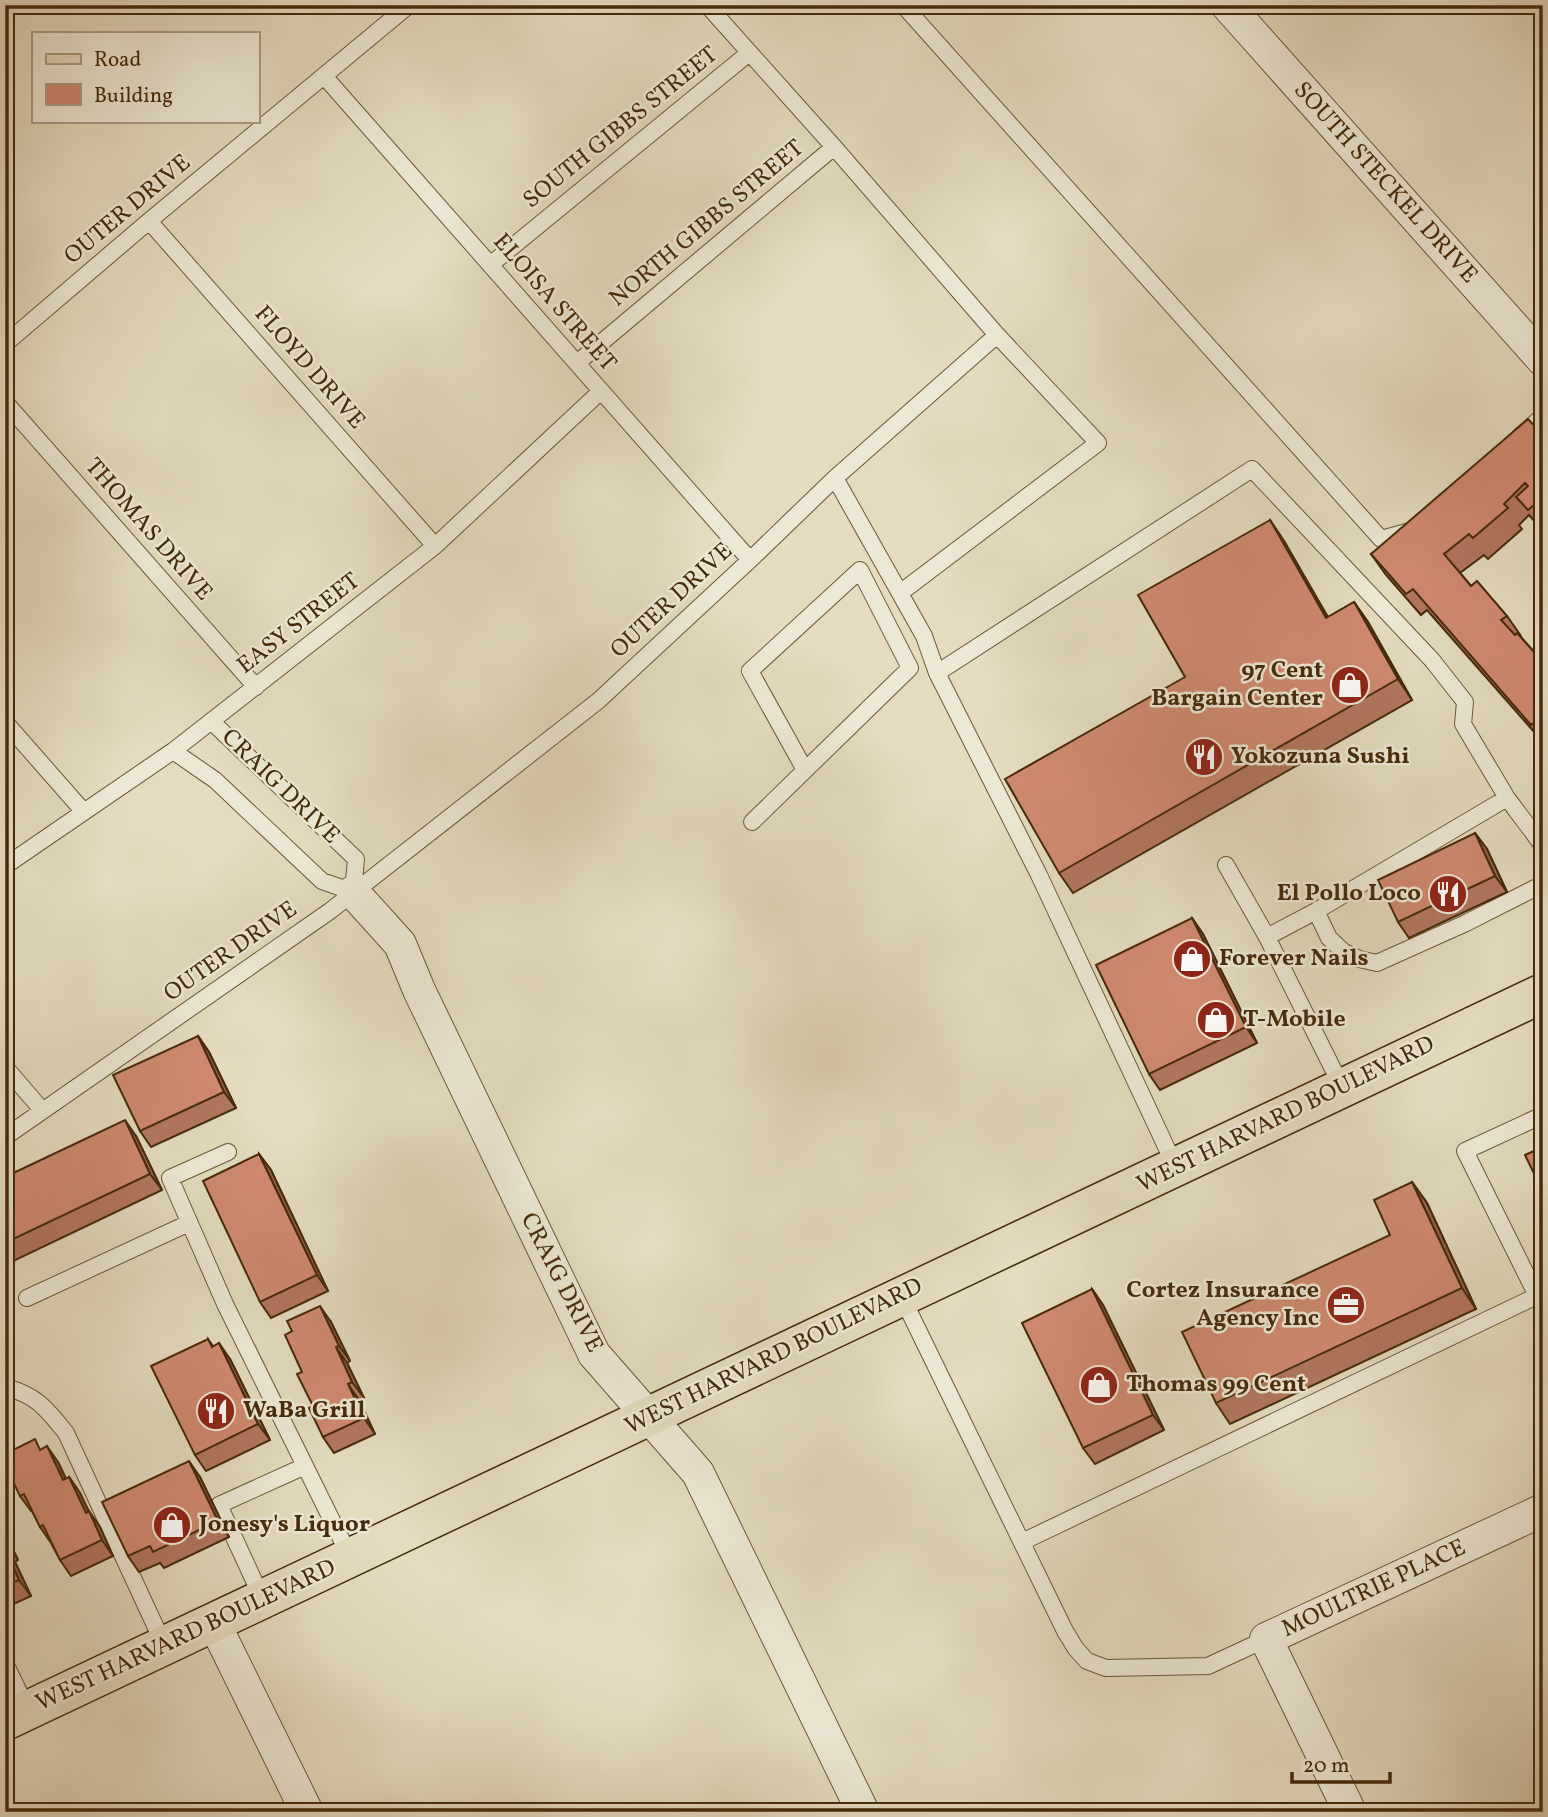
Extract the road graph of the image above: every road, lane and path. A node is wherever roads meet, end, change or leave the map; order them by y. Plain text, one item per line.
1 (409, 5) edge
2 (707, 5) edge
3 (903, 5) edge
4 (1227, 5) edge
5 (749, 53) junction
6 (324, 76) junction
7 (834, 147) junction
8 (149, 221) junction
9 (490, 265) junction
10 (997, 335) junction
11 (5, 344) edge
12 (1543, 360) edge
13 (577, 363) junction
14 (601, 391) junction
15 (5, 402) edge
16 (1543, 416) edge
17 (1504, 451) edge
18 (835, 478) junction
19 (1427, 520) edge
20 (435, 546) junction
21 (751, 560) junction
22 (900, 593) junction
23 (937, 673) junction
24 (256, 687) junction
25 (211, 721) junction
26 (5, 722) edge
27 (173, 751) junction
28 (805, 770) junction
29 (1507, 798) junction
30 (84, 812) junction
31 (752, 822) dead end
32 (1543, 846) edge
33 (1227, 865) dead end
34 (5, 866) edge
35 (1543, 884) edge
36 (354, 891) junction
37 (1316, 911) junction
38 (1267, 937) junction
39 (1543, 993) edge
40 (5, 1067) edge
41 (1342, 1087) junction
42 (42, 1110) junction
43 (1543, 1115) edge
44 (5, 1137) edge
45 (229, 1152) dead end
46 (1175, 1168) junction
47 (190, 1223) junction
48 (1540, 1294) edge
49 (902, 1297) junction
50 (27, 1298) dead end
51 (5, 1387) edge
52 (649, 1418) junction
53 (305, 1466) junction
54 (1543, 1510) edge
55 (1022, 1542) junction
56 (351, 1559) junction
57 (263, 1600) junction
58 (214, 1623) junction
59 (1266, 1639) junction
60 (165, 1646) junction
61 (5, 1663) edge
62 (17, 1716) edge
63 (307, 1812) edge
64 (863, 1812) edge
65 (1350, 1812) edge

1 - 6 lane, OUTER DRIVE
2 - 5 lane
3 - 19 lane
4 - 12 street, SOUTH STECKEL DRIVE
5 - 7 lane
5 - 9 lane, SOUTH GIBBS STREET
6 - 8 lane, OUTER DRIVE
6 - 9 lane, ELOISA STREET
7 - 10 lane
7 - 13 lane, NORTH GIBBS STREET
8 - 11 lane, OUTER DRIVE
8 - 20 lane, FLOYD DRIVE
9 - 13 lane, ELOISA STREET
10 - 18 lane, OUTER DRIVE
10 - 22 lane
13 - 14 lane, ELOISA STREET
14 - 20 lane, EASY STREET
14 - 21 lane, ELOISA STREET
15 - 24 lane, THOMAS DRIVE
16 - 17 lane
18 - 21 lane, OUTER DRIVE
18 - 22 lane
20 - 24 lane, EASY STREET
21 - 36 lane, OUTER DRIVE
22 - 23 lane
23 - 29 lane
23 - 46 lane
24 - 25 lane, EASY STREET
25 - 27 lane, EASY STREET
25 - 36 lane, CRAIG DRIVE
26 - 30 lane
27 - 30 lane, EASY STREET
27 - 36 lane, CRAIG DRIVE
28 - 28 lane
28 - 31 lane
29 - 32 lane
29 - 37 lane
30 - 34 lane, EASY STREET
33 - 38 lane
35 - 37 lane
36 - 42 lane, OUTER DRIVE
36 - 52 street, CRAIG DRIVE
37 - 38 lane
38 - 41 lane
39 - 41 main road, WEST HARVARD BOULEVARD
40 - 42 lane
41 - 46 main road, WEST HARVARD BOULEVARD
42 - 44 lane, OUTER DRIVE
43 - 48 lane
45 - 47 lane
46 - 49 main road, WEST HARVARD BOULEVARD
47 - 50 lane
47 - 53 lane
48 - 55 lane
49 - 52 main road, WEST HARVARD BOULEVARD
49 - 55 lane
51 - 60 lane
52 - 56 main road, WEST HARVARD BOULEVARD
52 - 64 street, CRAIG DRIVE
53 - 56 lane
53 - 57 lane
54 - 59 street, MOULTRIE PLACE
55 - 59 lane
56 - 57 main road, WEST HARVARD BOULEVARD
57 - 58 main road, WEST HARVARD BOULEVARD
58 - 60 main road, WEST HARVARD BOULEVARD
58 - 63 street
59 - 65 street, MOULTRIE PLACE
60 - 62 main road, WEST HARVARD BOULEVARD
61 - 62 lane

